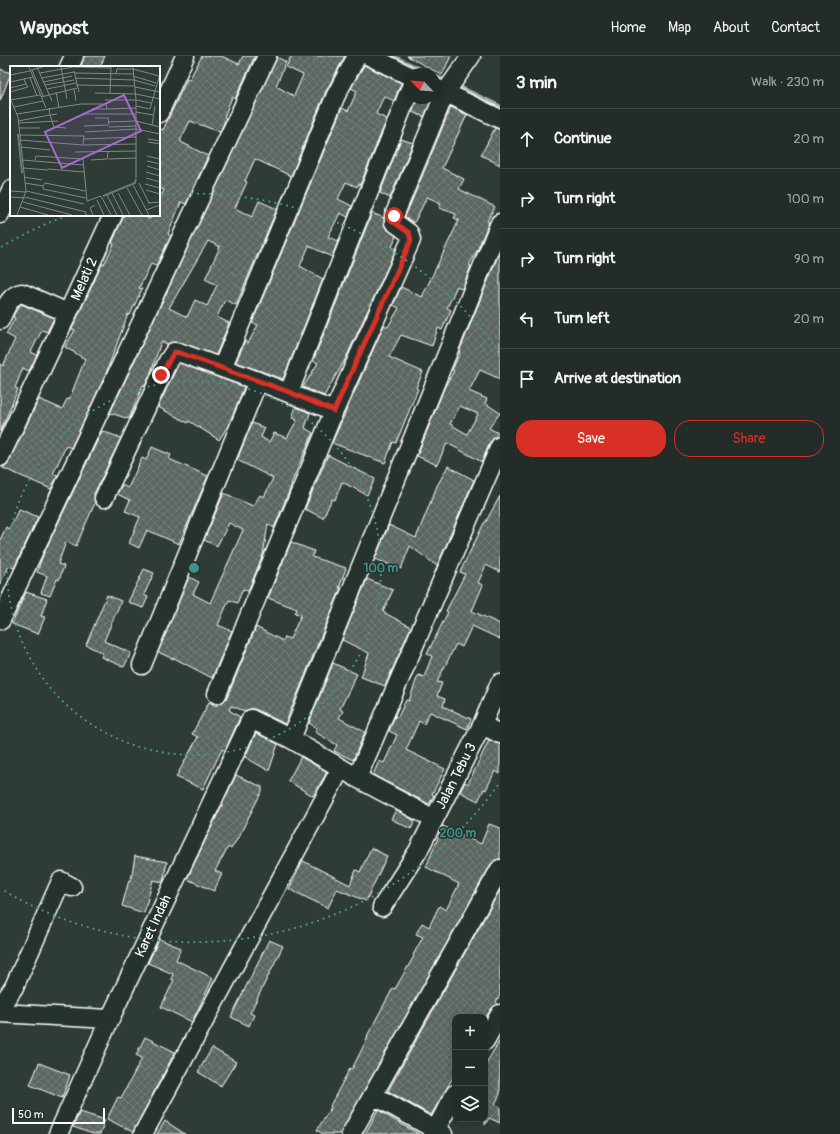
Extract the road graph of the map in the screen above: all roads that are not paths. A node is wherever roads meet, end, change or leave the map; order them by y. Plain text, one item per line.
1 (74, 56) edge
2 (185, 56) edge
3 (267, 56) edge
4 (357, 56) edge
5 (369, 56) edge
6 (471, 56) edge
7 (69, 66) edge
8 (404, 73) edge
9 (445, 87) edge
10 (404, 104) edge
11 (160, 111) edge
12 (500, 119) edge
13 (10, 192) edge
14 (0, 214) edge
15 (113, 216) edge
16 (500, 224) edge
17 (68, 313) junction
18 (0, 320) edge
19 (222, 368) junction
20 (258, 381) junction
21 (289, 392) junction
22 (334, 411) junction
23 (500, 446) edge
24 (0, 457) edge
25 (104, 498) dead end
26 (1, 620) dead end
27 (142, 665) dead end
28 (500, 682) edge
29 (217, 694) dead end
30 (482, 725) junction
31 (500, 734) edge
32 (291, 739) junction
33 (341, 768) junction
34 (357, 778) junction
35 (434, 819) junction
36 (500, 869) edge
37 (72, 887) dead end
38 (382, 907) dead end
39 (0, 1013) edge
40 (500, 1014) edge
41 (110, 1019) junction
42 (488, 1036) edge
43 (373, 1095) junction
44 (452, 1100) edge
45 (437, 1133) edge
46 (58, 1134) edge
47 (143, 1134) edge
48 (351, 1134) edge

1 - 7 street
2 - 11 street
3 - 26 street
4 - 19 street
5 - 8 street
6 - 9 street
9 - 12 street
9 - 22 street
10 - 21 street
13 - 14 street
15 - 17 street, Melati 2
16 - 32 street
17 - 18 street, Melati 2
17 - 24 street
19 - 20 street
19 - 25 street
20 - 21 street
20 - 27 street
21 - 22 street
22 - 29 street
23 - 34 street
28 - 30 street, Jalan Tebu 3
30 - 31 street
30 - 35 street, Jalan Tebu 3
32 - 33 street
32 - 41 street, Karet Indah
33 - 34 street
33 - 47 street
34 - 35 street
35 - 38 street, Jalan Tebu 3
36 - 43 street
37 - 39 street
39 - 41 street
40 - 42 street
41 - 46 street, Karet Indah
43 - 45 street
43 - 48 street
44 - 45 street

